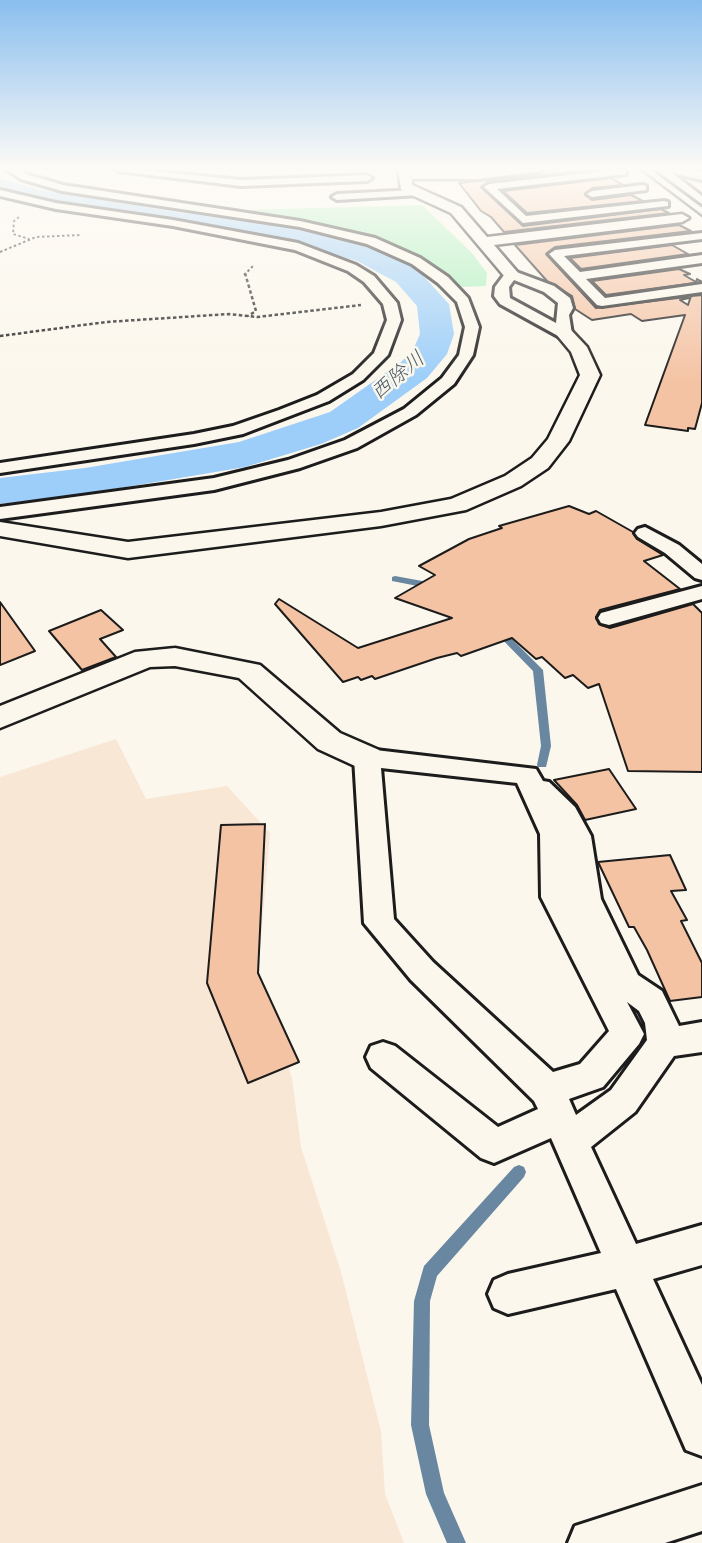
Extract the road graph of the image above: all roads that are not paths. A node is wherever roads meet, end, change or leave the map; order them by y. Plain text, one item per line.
1 (255, 239) edge
2 (360, 239) edge
3 (481, 239) edge
4 (509, 239) edge
5 (665, 239) edge
6 (484, 242) junction
7 (702, 259) edge
8 (511, 274) junction
9 (577, 276) junction
10 (702, 288) edge
11 (390, 303) joint
12 (565, 334) junction
13 (0, 468) edge
14 (0, 513) edge
15 (0, 529) edge
16 (645, 533) dead end
17 (702, 574) edge
18 (702, 592) edge
19 (609, 618) dead end
20 (0, 718) edge
21 (367, 758) junction
22 (527, 775) junction
23 (702, 1037) edge
24 (664, 1043) junction
25 (383, 1057) dead end
26 (558, 1116) junction
27 (702, 1245) edge
28 (626, 1267) junction
29 (508, 1294) dead end
30 (702, 1434) edge
31 (702, 1508) edge
32 (592, 1543) edge

1 - 11 street
2 - 14 street
3 - 6 street
4 - 6 street
5 - 9 street
6 - 8 street
7 - 9 street
8 - 12 street
8 - 12 street
9 - 10 street
11 - 13 street
12 - 15 street
16 - 17 street
18 - 19 street
20 - 21 street
21 - 22 street
21 - 26 street
22 - 24 street
22 - 26 street
23 - 24 street
24 - 26 street
25 - 26 street
26 - 28 street
27 - 28 street
28 - 29 street
28 - 30 street
31 - 32 street

